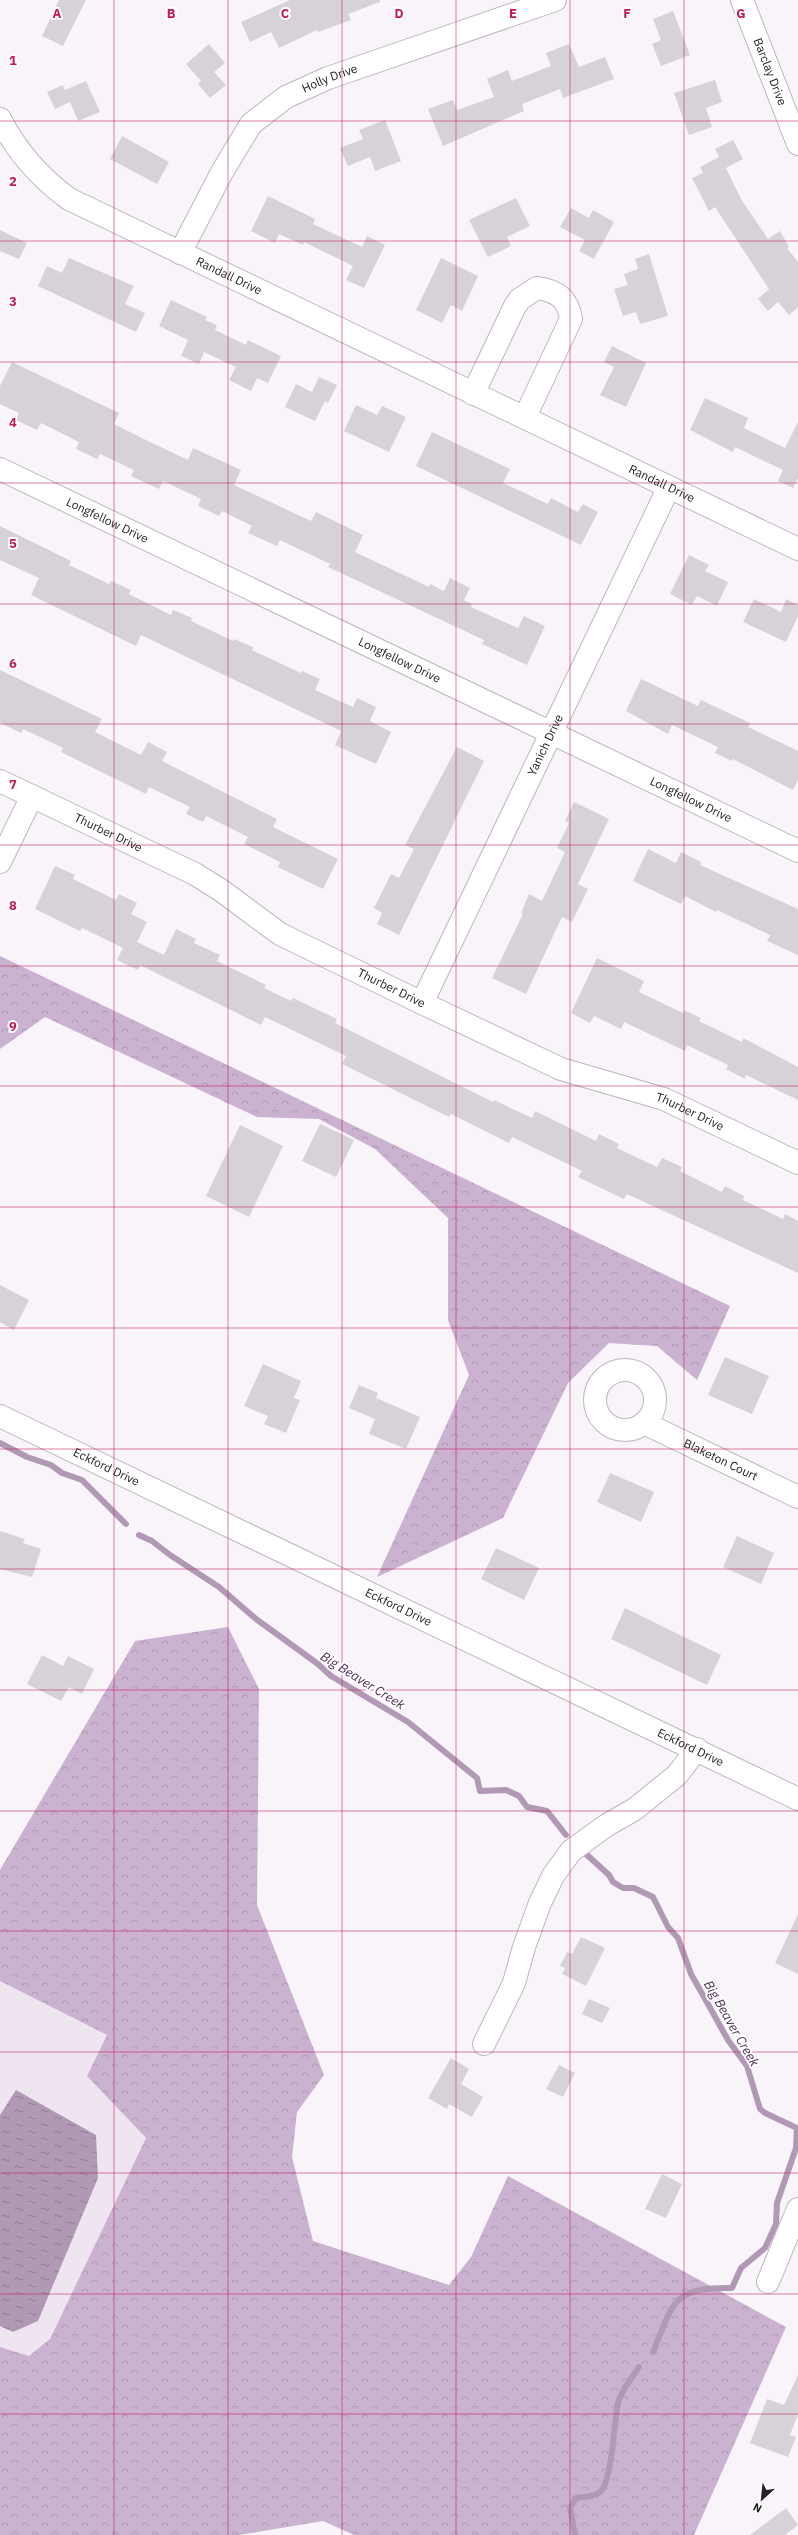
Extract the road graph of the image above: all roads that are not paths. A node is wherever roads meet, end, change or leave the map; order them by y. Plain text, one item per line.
1 (555, 0) edge
2 (742, 0) edge
3 (2, 128) edge
4 (798, 144) edge
5 (180, 253) junction
6 (473, 394) junction
7 (525, 417) junction
8 (0, 470) edge
9 (669, 487) junction
10 (798, 549) edge
11 (550, 734) junction
12 (0, 781) edge
13 (32, 796) junction
14 (798, 851) edge
15 (0, 862) edge
16 (422, 1003) junction
17 (798, 1163) edge
18 (0, 1416) edge
19 (644, 1422) dead end
20 (798, 1497) edge
21 (697, 1749) junction
22 (798, 1799) edge
23 (484, 2044) dead end
24 (798, 2209) edge
25 (768, 2282) dead end

1 - 5 street, Holly Drive
2 - 4 street, Barclay Drive
3 - 5 street, Randall Drive
5 - 6 street, Randall Drive
6 - 7 street, Randall Drive
6 - 7 street
7 - 9 street, Randall Drive
8 - 11 street, Longfellow Drive
9 - 10 street, Randall Drive
9 - 11 street, Yanich Drive
11 - 14 street, Longfellow Drive
11 - 16 street, Yanich Drive
12 - 13 street, Thurber Drive
13 - 15 street
13 - 16 street, Thurber Drive
16 - 17 street, Thurber Drive
18 - 21 street, Eckford Drive
19 - 20 street, Blaketon Court
21 - 22 street, Eckford Drive
21 - 23 street
24 - 25 street

